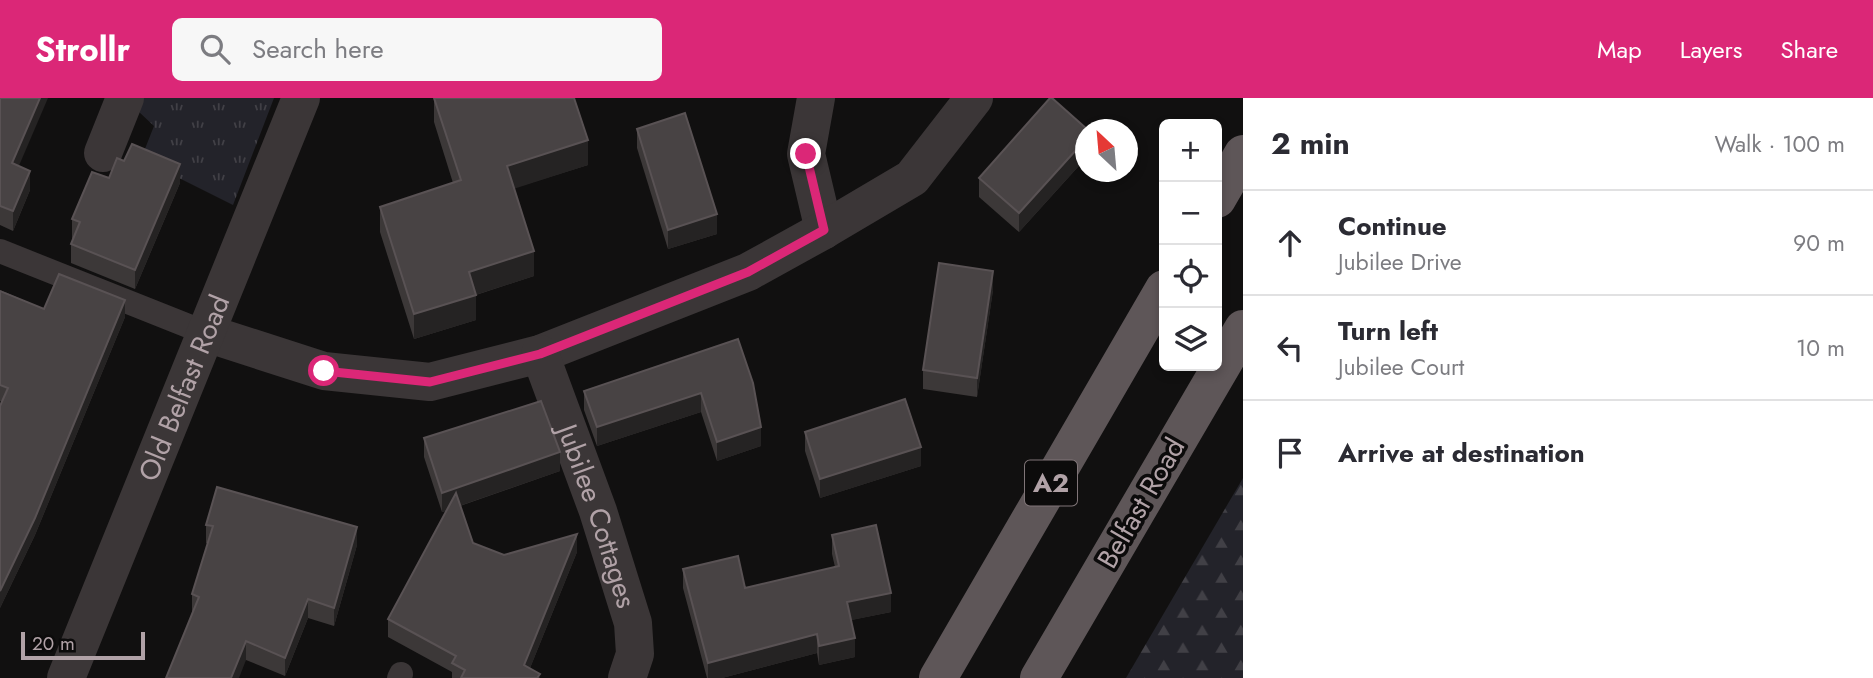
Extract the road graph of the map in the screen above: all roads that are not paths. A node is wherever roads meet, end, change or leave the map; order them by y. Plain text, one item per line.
1 (125, 98) edge
2 (301, 98) edge
3 (816, 98) edge
4 (974, 98) edge
5 (103, 153) dead end
6 (1243, 154) edge
7 (1222, 190) edge
8 (824, 230) junction
9 (0, 251) edge
10 (1159, 298) edge
11 (1243, 329) edge
12 (206, 333) junction
13 (540, 354) junction
14 (66, 678) edge
15 (627, 678) edge
16 (938, 678) edge
17 (1039, 678) edge

1 - 5 street
2 - 12 street, Old Belfast Road
3 - 8 street
4 - 8 street
6 - 7 highway
8 - 13 street
9 - 12 lane
10 - 16 highway, A2
11 - 17 highway, Belfast Road
12 - 13 street
12 - 14 street, Old Belfast Road
13 - 15 street, Jubilee Cottages

